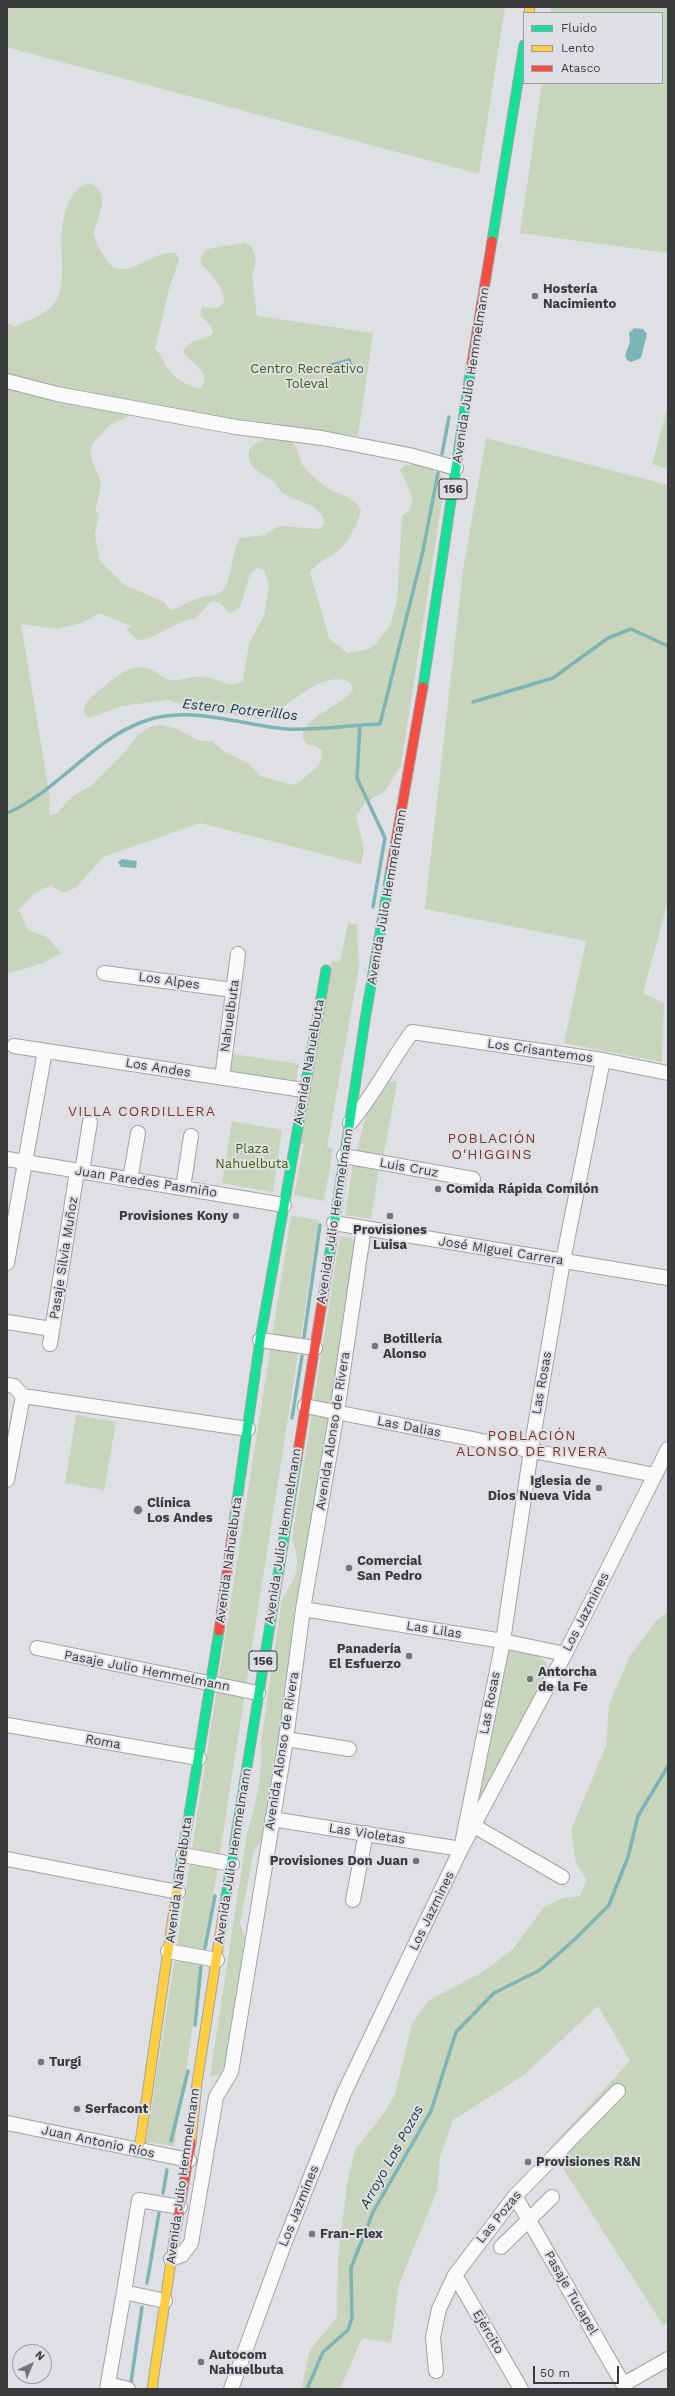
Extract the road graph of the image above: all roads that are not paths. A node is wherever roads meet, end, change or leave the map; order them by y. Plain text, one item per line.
1 (523, 51) edge
2 (7, 381) edge
3 (456, 468) junction
4 (238, 954) dead end
5 (326, 970) dead end
6 (104, 973) dead end
7 (233, 990) junction
8 (14, 1046) dead end
9 (45, 1051) junction
10 (603, 1060) junction
11 (668, 1073) edge
12 (222, 1078) junction
13 (303, 1090) junction
14 (90, 1122) dead end
15 (349, 1124) junction
16 (138, 1133) dead end
17 (191, 1136) dead end
18 (344, 1156) junction
19 (7, 1159) edge
20 (25, 1162) junction
21 (80, 1171) junction
22 (473, 1179) dead end
23 (130, 1180) junction
24 (182, 1188) junction
25 (284, 1205) junction
26 (334, 1223) junction
27 (364, 1228) junction
28 (563, 1261) junction
29 (7, 1263) edge
30 (668, 1278) edge
31 (7, 1322) edge
32 (52, 1329) junction
33 (260, 1340) junction
34 (50, 1344) dead end
35 (315, 1348) junction
36 (7, 1385) edge
37 (23, 1396) junction
38 (305, 1406) junction
39 (337, 1412) junction
40 (248, 1429) junction
41 (668, 1449) edge
42 (531, 1450) junction
43 (655, 1475) junction
44 (7, 1480) edge
45 (303, 1609) junction
46 (503, 1641) junction
47 (37, 1648) dead end
48 (565, 1654) junction
49 (211, 1685) junction
50 (258, 1693) junction
51 (7, 1725) edge
52 (286, 1739) junction
53 (349, 1749) dead end
54 (199, 1758) junction
55 (272, 1819) junction
56 (474, 1826) junction
57 (366, 1833) junction
58 (461, 1849) junction
59 (183, 1856) junction
60 (7, 1859) edge
61 (232, 1864) junction
62 (562, 1877) dead end
63 (178, 1892) junction
64 (353, 1900) dead end
65 (168, 1951) junction
66 (217, 1960) junction
67 (618, 2091) dead end
68 (7, 2123) edge
69 (140, 2150) junction
70 (189, 2160) junction
71 (515, 2196) junction
72 (552, 2196) dead end
73 (180, 2207) junction
74 (528, 2220) junction
75 (501, 2247) dead end
76 (171, 2259) junction
77 (455, 2275) junction
78 (124, 2292) junction
79 (166, 2301) junction
80 (668, 2359) edge
81 (436, 2371) dead end
82 (155, 2376) junction
83 (161, 2383) dead end
84 (108, 2386) edge
85 (625, 2387) edge
86 (128, 2389) edge
87 (152, 2389) edge
88 (231, 2389) edge
89 (521, 2389) edge

1 - 3 main road, Avenida Julio Hemmelmann / 156
2 - 3 street
3 - 15 main road, Avenida Julio Hemmelmann / 156
4 - 7 street, Nahuelbuta
5 - 13 main road, Avenida Nahuelbuta
6 - 7 street, Los Alpes
7 - 12 street, Nahuelbuta
8 - 9 street, Los Andes
9 - 12 street, Los Andes
9 - 20 street
10 - 11 street, Los Crisantemos
10 - 15 street, Los Crisantemos
10 - 28 street, Las Rosas
12 - 13 street, Los Andes
13 - 25 main road, Avenida Nahuelbuta
14 - 21 street, Pasaje Silvia Muñoz
15 - 18 main road, Avenida Julio Hemmelmann / 156
16 - 23 street
17 - 24 street
18 - 22 street, Luis Cruz
18 - 26 main road, Avenida Julio Hemmelmann / 156
19 - 20 street, Juan Paredes Pasmiño
20 - 21 street, Juan Paredes Pasmiño
20 - 29 street
21 - 23 street, Juan Paredes Pasmiño
21 - 32 street, Pasaje Silvia Muñoz
23 - 24 street, Juan Paredes Pasmiño
24 - 25 street, Juan Paredes Pasmiño
25 - 33 main road, Avenida Nahuelbuta
26 - 27 street, José MIguel Carrera
26 - 35 main road, Avenida Julio Hemmelmann / 156
27 - 28 street, José MIguel Carrera
27 - 39 street, Avenida Alonso de Rivera
28 - 30 street, José MIguel Carrera
28 - 42 street, Las Rosas
31 - 32 street
32 - 34 street, Pasaje Silvia Muñoz
33 - 35 street
33 - 40 main road, Avenida Nahuelbuta
35 - 38 main road, Avenida Julio Hemmelmann / 156
36 - 37 street
37 - 40 street
37 - 44 street
38 - 39 street, Las Dalias
38 - 50 main road, Avenida Julio Hemmelmann / 156
39 - 42 street, Las Dalias
39 - 45 street, Avenida Alonso de Rivera
40 - 49 main road, Avenida Nahuelbuta
41 - 43 street, Los Jazmines
42 - 43 street, Las Dalias
42 - 46 street, Las Rosas
43 - 48 street, Los Jazmines
45 - 46 street, Las Lilas
45 - 52 street, Avenida Alonso de Rivera
46 - 48 street, Las Lilas
46 - 58 street, Las Rosas
47 - 49 street, Pasaje Julio Hemmelmann
48 - 56 street, Los Jazmines
49 - 50 street, Pasaje Julio Hemmelmann
49 - 54 main road, Avenida Nahuelbuta
50 - 61 main road, Avenida Julio Hemmelmann / 156
51 - 54 street, Roma
52 - 53 street
52 - 55 street, Avenida Alonso de Rivera
54 - 59 main road, Avenida Nahuelbuta
55 - 57 street, Las Violetas
55 - 76 street, Avenida Alonso de Rivera
56 - 58 street, Los Jazmines
56 - 62 street
57 - 58 street, Las Violetas
57 - 64 street
58 - 88 street, Los Jazmines
59 - 61 street
59 - 63 main road, Avenida Nahuelbuta
60 - 63 street
61 - 66 main road, Avenida Julio Hemmelmann / 156
63 - 65 main road, Avenida Nahuelbuta
65 - 66 street
65 - 69 main road, Avenida Nahuelbuta
66 - 70 main road, Avenida Julio Hemmelmann / 156
67 - 71 street, Las Pozas
68 - 69 street, Juan Antonio Ríos
69 - 70 street, Juan Antonio Ríos
70 - 73 main road, Avenida Julio Hemmelmann / 156
71 - 74 street, Pasaje Tucapel
71 - 77 street, Las Pozas
72 - 74 street
73 - 76 main road, Avenida Julio Hemmelmann / 156
73 - 78 street
74 - 75 street
74 - 85 street, Pasaje Tucapel
76 - 79 main road, Avenida Julio Hemmelmann / 156
77 - 81 street, Las Pozas
77 - 89 street, Ejército
78 - 79 street
78 - 84 street
79 - 82 main road, Avenida Julio Hemmelmann / 156
80 - 85 street
82 - 83 main road
82 - 87 main road, Avenida Julio Hemmelmann / 156
84 - 86 street

